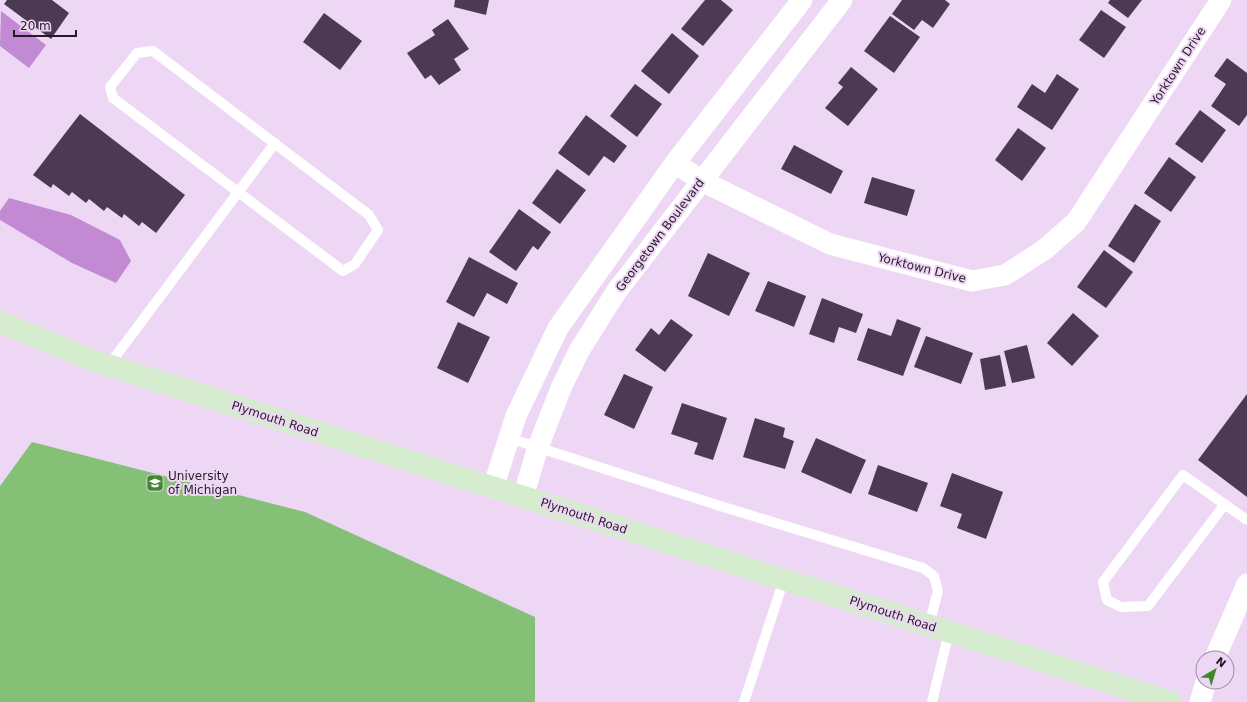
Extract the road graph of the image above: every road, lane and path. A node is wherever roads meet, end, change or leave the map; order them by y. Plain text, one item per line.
1 (802, 0) edge
2 (842, 0) edge
3 (1221, 0) edge
4 (275, 143) junction
5 (675, 162) junction
6 (702, 181) junction
7 (238, 193) junction
8 (0, 322) edge
9 (109, 365) junction
10 (509, 438) junction
11 (538, 447) junction
12 (493, 488) junction
13 (523, 497) junction
14 (1225, 504) junction
15 (1247, 520) edge
16 (784, 579) junction
17 (1247, 584) edge
18 (939, 629) junction
19 (1218, 650) edge
20 (1204, 690) edge
21 (744, 702) edge
22 (932, 702) edge
23 (1171, 702) edge
24 (1200, 702) edge

1 - 5 street
2 - 6 street, Georgetown Boulevard
3 - 6 street, Yorktown Drive
4 - 7 lane
4 - 7 lane
4 - 7 lane
5 - 6 street, Yorktown Drive
5 - 10 street
6 - 11 street, Georgetown Boulevard
7 - 9 lane
8 - 9 main road, Plymouth Road
9 - 12 main road, Plymouth Road
10 - 11 lane
10 - 12 street
11 - 13 street, Georgetown Boulevard
11 - 18 lane
12 - 13 main road, Plymouth Road
13 - 16 main road, Plymouth Road
14 - 14 lane
14 - 15 lane
16 - 18 main road, Plymouth Road
16 - 21 lane
17 - 19 street
18 - 22 lane
18 - 23 main road, Plymouth Road
20 - 24 street

